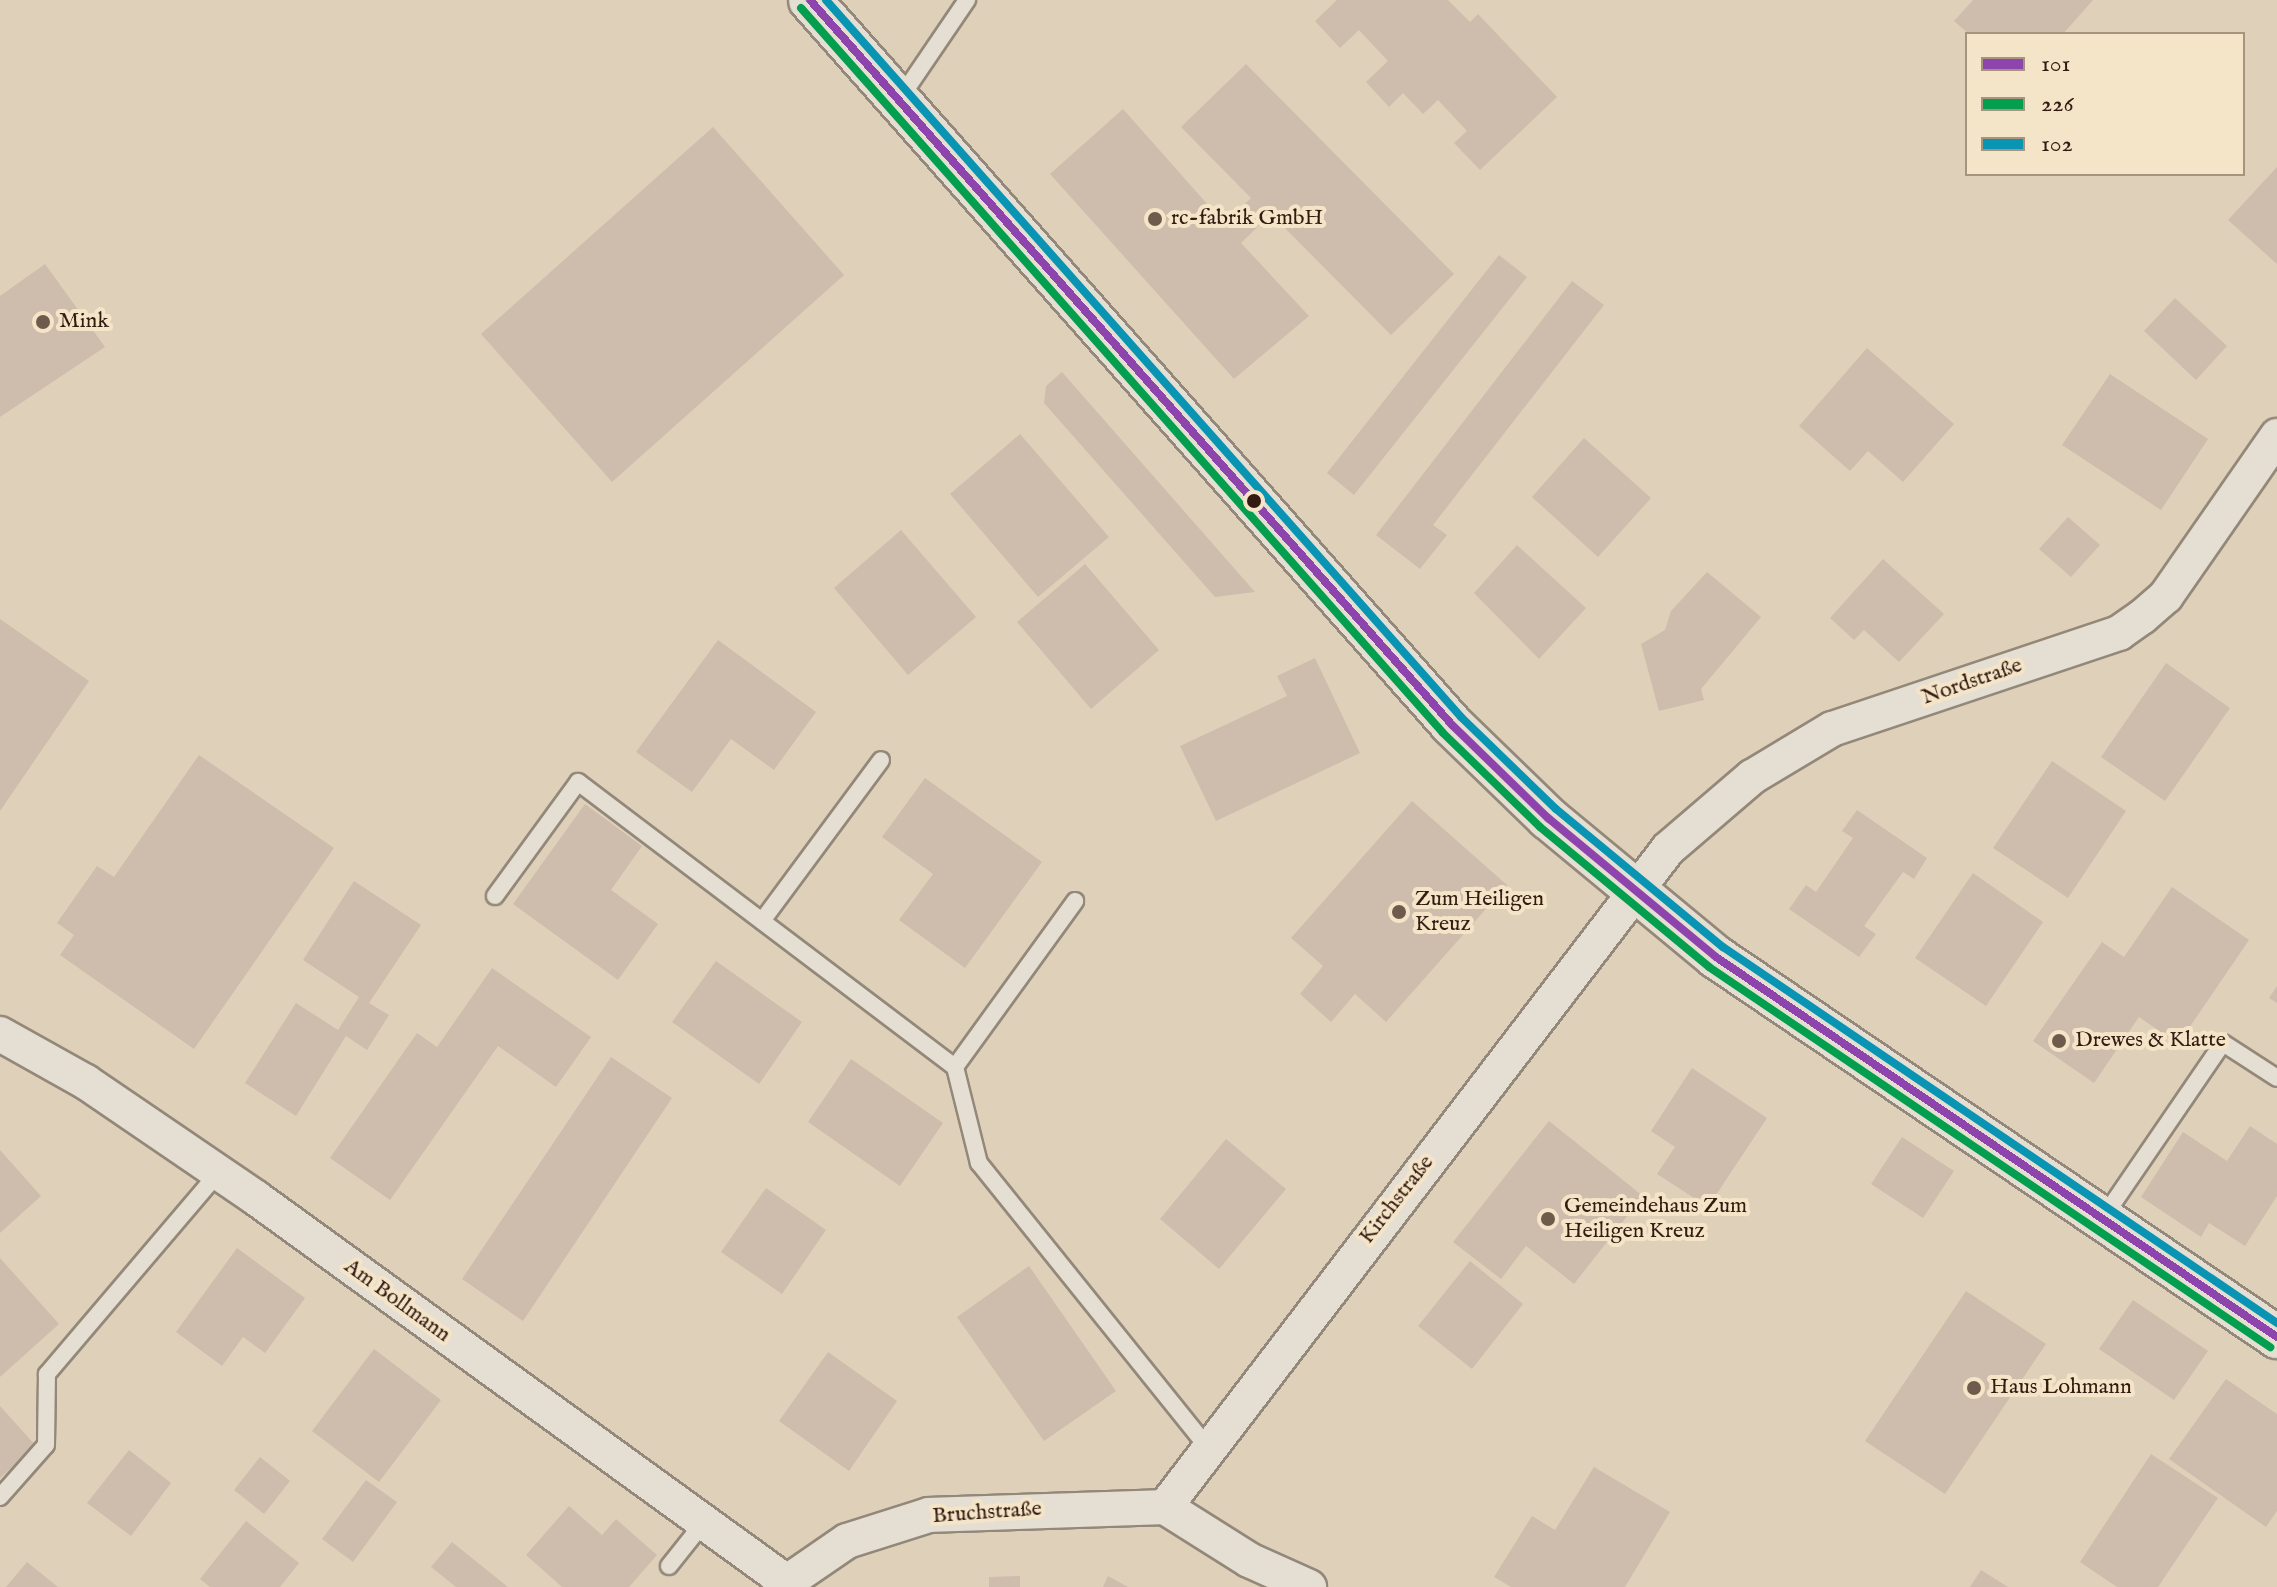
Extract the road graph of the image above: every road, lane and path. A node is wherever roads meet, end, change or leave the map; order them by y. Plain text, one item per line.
1 (810, 0) edge
2 (967, 0) edge
3 (898, 101) junction
4 (2277, 436) edge
5 (881, 760) dead end
6 (495, 896) dead end
7 (1637, 898) junction
8 (1075, 901) dead end
9 (762, 921) junction
10 (0, 1034) edge
11 (955, 1067) junction
12 (2277, 1078) edge
13 (219, 1172) junction
14 (2102, 1220) junction
15 (2277, 1337) edge
16 (1209, 1449) junction
17 (0, 1497) edge
18 (1165, 1507) junction
19 (704, 1522) junction
20 (669, 1566) dead end
21 (784, 1585) edge
22 (1309, 1587) edge

1 - 3 street
2 - 3 lane
3 - 7 street
4 - 7 street, Nordstraße
5 - 9 lane
6 - 9 lane
7 - 14 street
7 - 16 street, Kirchstraße
8 - 11 lane
9 - 11 lane
10 - 13 street, Am Bollmann
11 - 16 lane
12 - 14 lane
13 - 17 lane
13 - 19 street, Am Bollmann
14 - 15 street
16 - 18 street, Kirchstraße
18 - 21 street, Bruchstraße
18 - 22 street
19 - 20 lane
19 - 21 street, Am Bollmann

